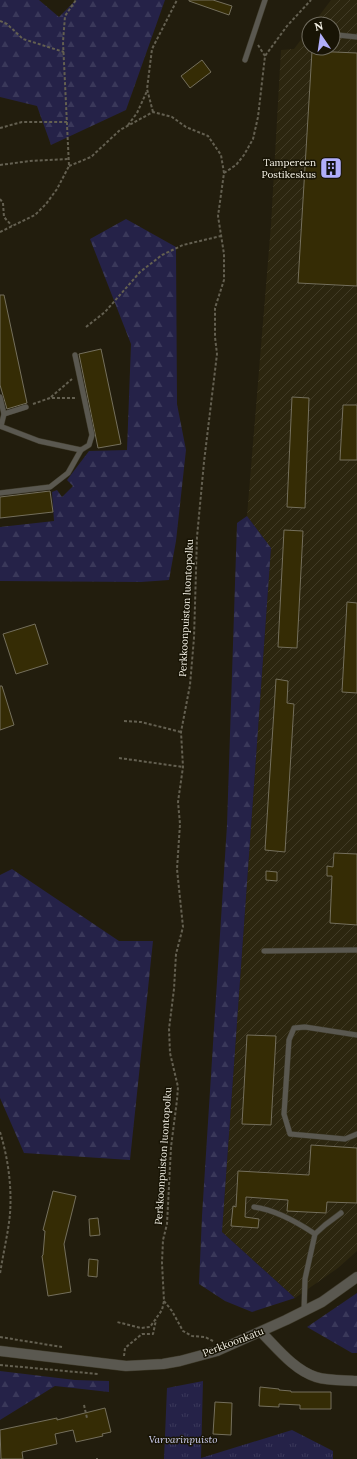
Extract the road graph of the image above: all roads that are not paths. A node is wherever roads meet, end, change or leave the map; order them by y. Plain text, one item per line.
1 (265, 0) edge
2 (341, 35) edge
3 (357, 37) edge
4 (245, 60) dead end
5 (75, 355) dead end
6 (0, 397) edge
7 (26, 407) dead end
8 (4, 414) junction
9 (1, 426) edge
10 (81, 450) junction
11 (0, 493) edge
12 (357, 950) edge
13 (264, 951) dead end
14 (357, 1036) edge
15 (357, 1134) edge
16 (254, 1207) dead end
17 (341, 1213) dead end
18 (315, 1234) junction
19 (357, 1277) edge
20 (304, 1311) junction
21 (261, 1332) junction
22 (0, 1351) edge
23 (357, 1381) edge

1 - 4 lane
2 - 3 lane
5 - 10 lane
6 - 8 lane
7 - 8 lane
8 - 9 lane
9 - 10 lane
10 - 11 lane
12 - 13 lane
14 - 15 lane
16 - 18 lane
17 - 18 lane
18 - 20 lane
19 - 20 street, Perkkoonkatu
20 - 21 street, Perkkoonkatu
21 - 22 street, Perkkoonkatu
21 - 23 street

